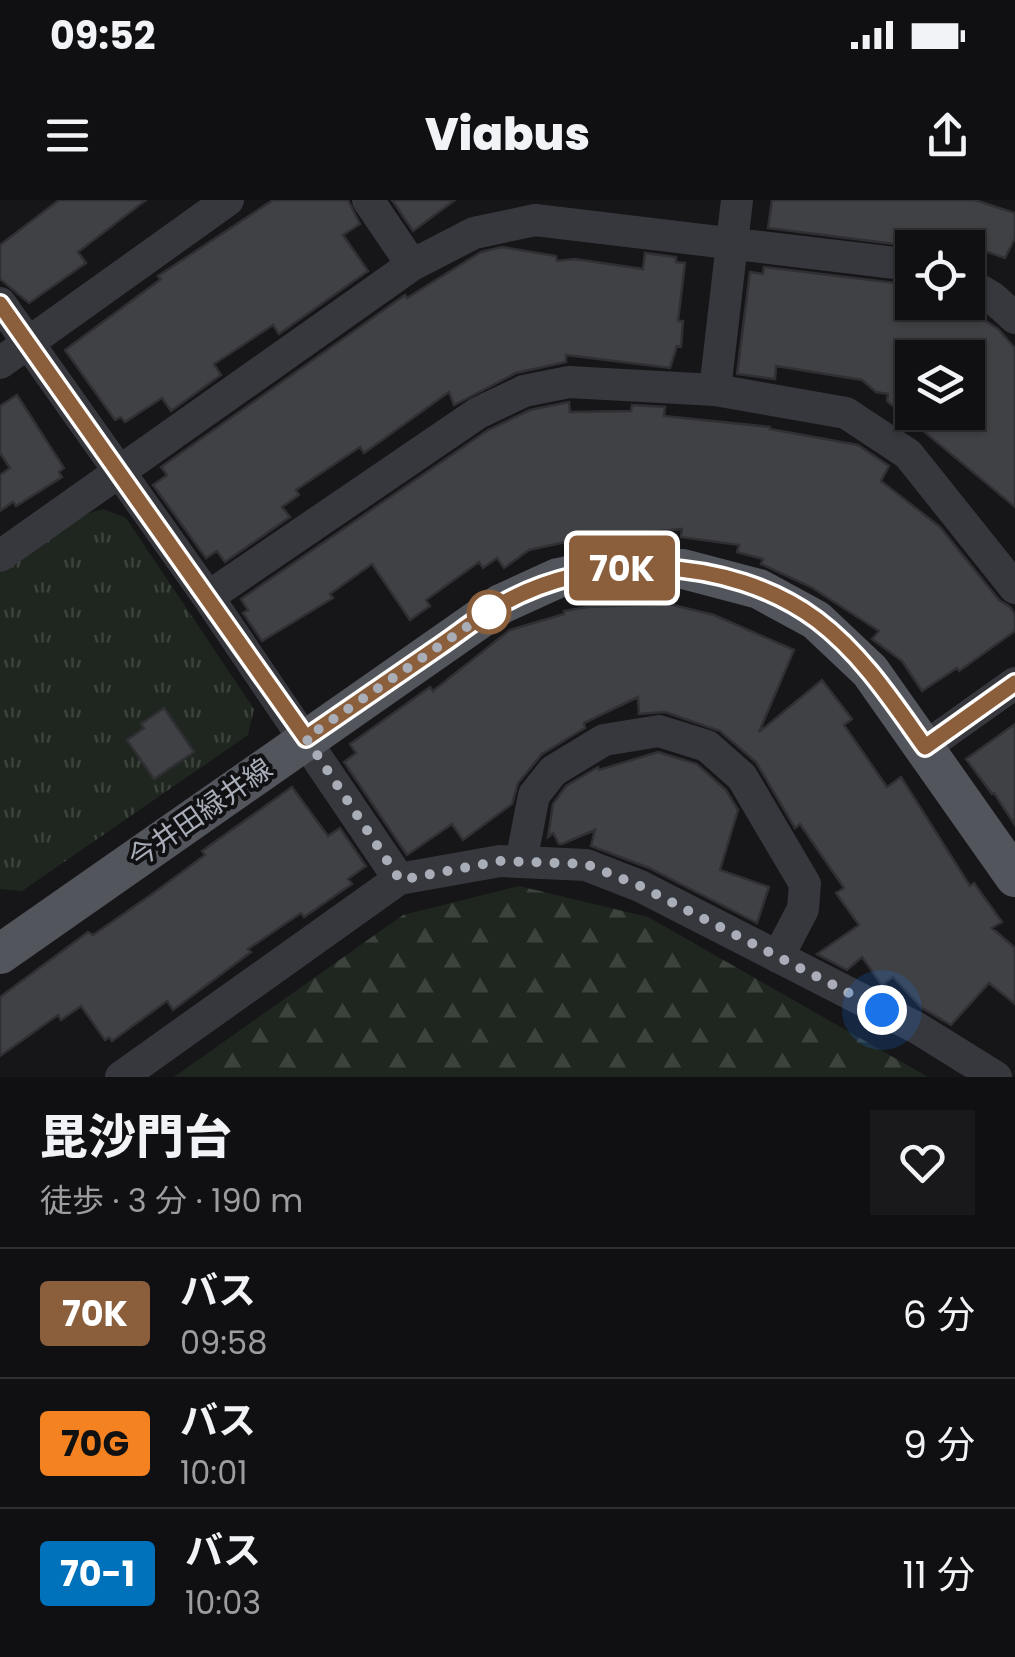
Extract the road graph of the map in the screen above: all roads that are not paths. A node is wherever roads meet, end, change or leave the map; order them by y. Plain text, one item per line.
1 (228, 200) edge
2 (368, 200) edge
3 (738, 200) edge
4 (732, 243) junction
5 (895, 263) edge
6 (412, 265) junction
7 (985, 293) edge
8 (0, 304) edge
9 (1015, 318) edge
10 (28, 343) junction
11 (0, 362) edge
12 (715, 390) junction
13 (118, 473) junction
14 (0, 556) edge
15 (1015, 588) edge
16 (208, 597) junction
17 (1015, 684) edge
18 (306, 738) junction
19 (925, 747) junction
20 (521, 862) junction
21 (1015, 877) edge
22 (400, 880) junction
23 (5, 938) edge
24 (778, 957) junction
25 (121, 1077) edge
26 (996, 1077) edge

1 - 10 street
2 - 6 street
3 - 4 street
4 - 5 street
4 - 6 street
4 - 12 street
6 - 13 street
7 - 9 street
8 - 10 street
10 - 11 street
10 - 13 street
12 - 15 street
12 - 16 street
13 - 14 street
13 - 16 street
16 - 18 street
17 - 19 street
18 - 19 main road, 今井田緑井線
18 - 22 street
18 - 23 main road, 今井田緑井線
19 - 21 main road, 今井田緑井線
20 - 22 street
20 - 24 street
20 - 24 street
22 - 25 street
24 - 26 street

